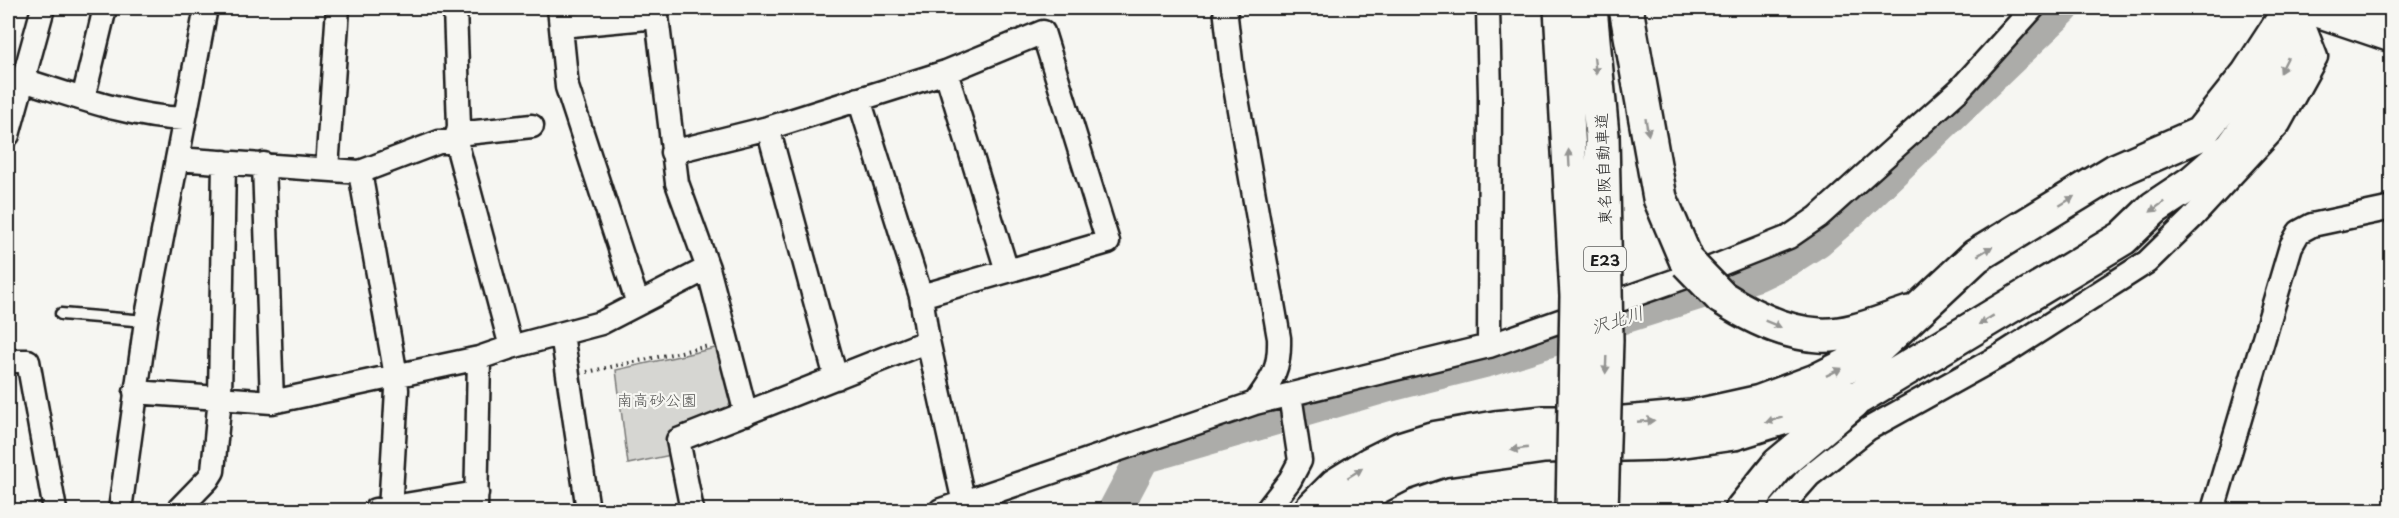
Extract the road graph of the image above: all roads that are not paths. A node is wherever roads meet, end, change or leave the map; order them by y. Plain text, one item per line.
1 (43, 8) edge
2 (105, 8) edge
3 (206, 8) edge
4 (338, 8) edge
5 (455, 8) edge
6 (1225, 8) edge
7 (1488, 8) edge
8 (1561, 8) edge
9 (1590, 8) edge
10 (1626, 8) edge
11 (2033, 8) edge
12 (2294, 8) edge
13 (2312, 8) edge
14 (656, 12) edge
15 (560, 17) edge
16 (2391, 35) edge
17 (946, 72) junction
18 (23, 80) junction
19 (83, 99) junction
20 (859, 99) junction
21 (184, 119) junction
22 (532, 126) dead end
23 (768, 128) junction
24 (8, 135) edge
25 (456, 138) junction
26 (672, 152) junction
27 (177, 159) junction
28 (224, 162) junction
29 (264, 164) junction
30 (327, 169) junction
31 (360, 171) junction
32 (1572, 198) junction
33 (2391, 208) edge
34 (708, 268) junction
35 (1007, 271) junction
36 (921, 296) junction
37 (638, 304) junction
38 (1920, 309) junction
39 (61, 314) dead end
40 (146, 321) junction
41 (562, 334) junction
42 (928, 341) junction
43 (1489, 346) junction
44 (511, 347) junction
45 (479, 358) junction
46 (8, 361) edge
47 (396, 376) junction
48 (836, 378) junction
49 (135, 392) junction
50 (220, 397) junction
51 (1859, 397) junction
52 (272, 402) junction
53 (1255, 403) junction
54 (1292, 407) junction
55 (746, 414) junction
56 (476, 502) edge
57 (964, 503) junction
58 (55, 510) edge
59 (120, 510) edge
60 (178, 510) edge
61 (385, 510) edge
62 (588, 510) edge
63 (692, 510) edge
64 (941, 510) edge
65 (1267, 510) edge
66 (1311, 510) edge
67 (1344, 510) edge
68 (1555, 510) edge
69 (1573, 510) edge
70 (1602, 510) edge
71 (1742, 510) edge
72 (1779, 510) edge
73 (2213, 510) edge

1 - 18 street
2 - 19 street
3 - 21 street
4 - 30 street
5 - 25 street
6 - 53 street
7 - 43 street
32 -> 8 highway, 東名阪自動車道 / E23, bridge
9 -> 70 highway, 東名阪自動車道 / E23, bridge
10 -> 38 highway, bridge
11 - 43 street
38 -> 12 highway
12 -> 51 highway
12 - 72 street
13 - 16 highway
14 - 15 street
14 - 26 street
15 - 37 street
17 - 20 street
17 - 35 street
17 - 35 street
18 - 19 street
18 - 24 street
19 - 21 street
20 - 23 street
20 - 36 street
21 - 27 street
22 - 25 street
23 - 26 street
23 - 48 street
25 - 31 street
25 - 44 street
26 - 34 street
27 - 28 street
27 - 40 street
28 - 29 street
28 - 50 street
29 - 30 street
29 - 52 street
30 - 31 street
31 - 47 street
32 - 68 highway, bridge
32 - 69 highway, 東名阪自動車道 / E23, bridge
33 - 73 street
34 - 37 street
34 - 55 street
35 - 36 street
36 - 42 street
37 - 41 street
66 -> 38 highway
39 - 40 lane
40 - 49 street
41 - 44 street
41 - 62 street
42 - 48 street
42 - 57 street
43 - 54 street
44 - 45 street
45 - 47 street
45 - 56 street
46 - 58 street
47 - 52 street
47 - 61 street
48 - 55 street
49 - 50 street
49 - 59 street
50 - 52 street
50 - 60 street
51 -> 67 highway
51 - 71 highway
53 - 54 street
53 - 57 street
54 - 65 street
55 - 63 street
56 - 61 street
57 - 64 street

